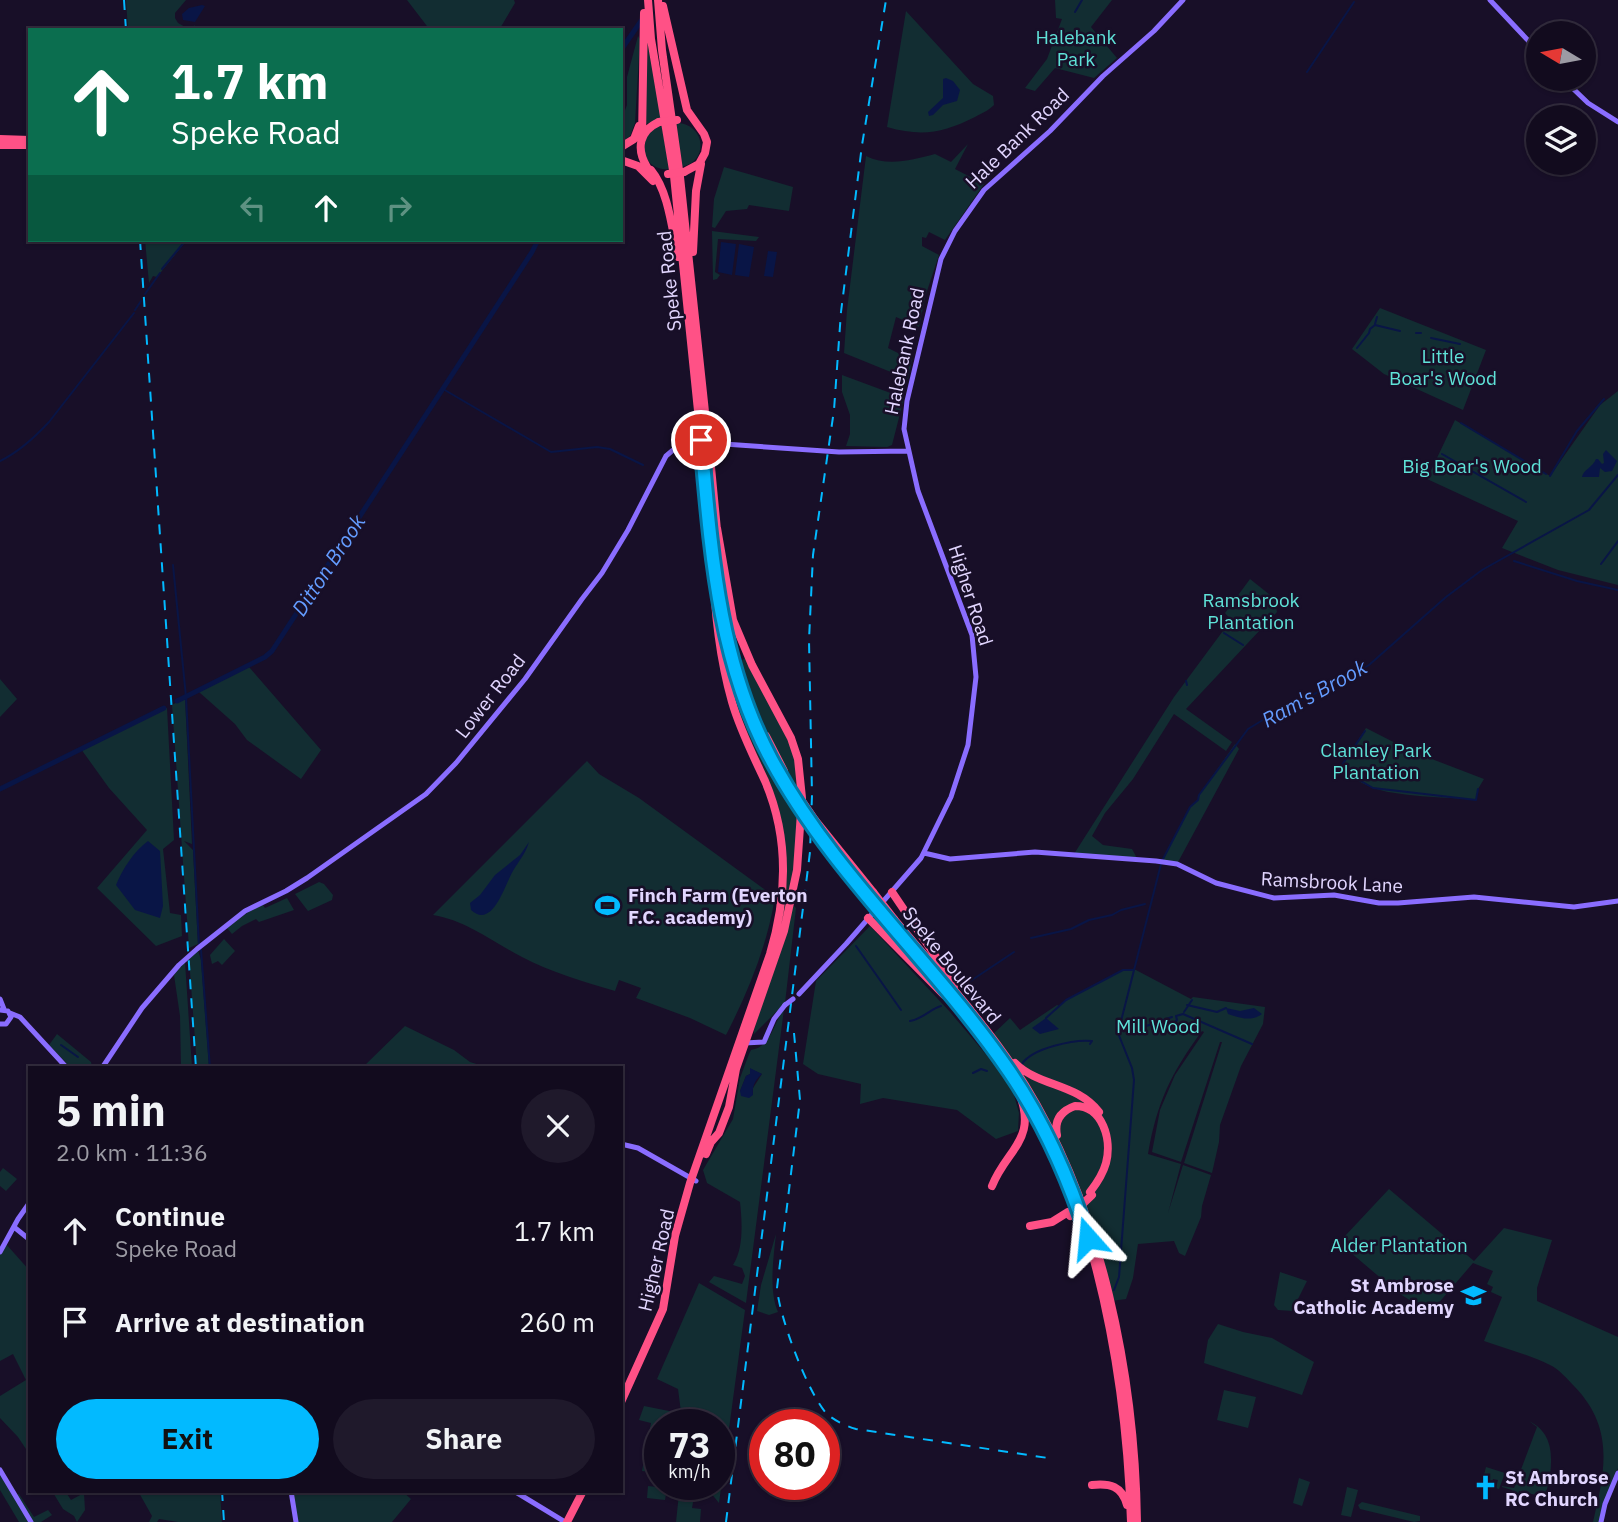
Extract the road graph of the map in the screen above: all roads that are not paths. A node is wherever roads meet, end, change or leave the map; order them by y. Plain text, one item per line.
1 (646, 0) edge
2 (660, 0) edge
3 (1183, 0) edge
4 (1490, 0) edge
5 (1526, 38) edge
6 (1576, 91) edge
7 (642, 103) junction
8 (694, 122) junction
9 (1618, 122) edge
10 (0, 139) edge
11 (641, 139) junction
12 (28, 140) edge
13 (0, 145) edge
14 (28, 145) edge
15 (623, 148) edge
16 (623, 149) edge
17 (704, 158) junction
18 (623, 159) edge
19 (623, 160) edge
20 (649, 169) junction
21 (673, 236) junction
22 (941, 259) joint
23 (695, 310) junction
24 (690, 335) junction
25 (705, 443) junction
26 (908, 451) junction
27 (717, 528) junction
28 (713, 560) junction
29 (797, 799) junction
30 (924, 853) junction
31 (892, 892) junction
32 (1618, 901) edge
33 (868, 918) junction
34 (0, 999) edge
35 (2, 1009) edge
36 (10, 1017) junction
37 (0, 1024) edge
38 (977, 1024) junction
39 (987, 1041) junction
40 (742, 1042) junction
41 (1000, 1049) junction
42 (65, 1066) edge
43 (103, 1066) edge
44 (623, 1144) edge
45 (694, 1180) junction
46 (992, 1186) dead end
47 (1091, 1194) junction
48 (1080, 1198) junction
49 (28, 1205) edge
50 (14, 1227) junction
51 (1031, 1229) dead end
52 (28, 1238) edge
53 (0, 1252) edge
54 (623, 1398) edge
55 (0, 1470) edge
56 (1618, 1473) edge
57 (1092, 1485) dead end
58 (291, 1493) edge
59 (516, 1493) edge
60 (582, 1493) edge
61 (32, 1522) edge
62 (296, 1522) edge
63 (566, 1522) edge
64 (1130, 1522) edge
65 (1137, 1522) edge
66 (1601, 1522) edge

1 - 7 highway
1 - 24 highway, Speke Road
2 - 8 highway
2 - 23 highway, Speke Road
3 - 22 street, Hale Bank Road
4 - 5 street
6 - 9 street
7 - 11 highway
7 - 15 highway
8 - 11 highway, bridge
8 - 17 highway
10 - 12 highway
11 - 16 highway
11 - 20 highway
13 - 14 highway
17 - 20 highway, bridge
17 - 23 highway
18 - 20 highway
19 - 21 highway
20 - 21 highway
21 - 24 highway
22 - 26 street, Halebank Road
23 - 25 highway, Speke Road
24 - 25 highway, Speke Road
25 - 27 highway, Speke Road
25 - 28 highway, Speke Road
26 - 30 street, Higher Road
26 - 43 street, Lower Road
27 - 29 highway, Speke Boulevard
27 - 40 highway, Higher Road
28 - 29 highway, Speke Boulevard
28 - 40 highway, Higher Road
29 - 38 highway, Speke Boulevard, bridge
30 - 31 street, Higher Road
30 - 32 street, Ramsbrook Lane
31 - 33 street, Higher Road
31 - 38 highway
33 - 38 highway
33 - 40 street, Higher Road, bridge
34 - 35 street
35 - 36 street
36 - 37 street
36 - 42 street
38 - 39 highway, Speke Boulevard
38 - 41 highway, Speke Boulevard
39 - 46 highway
39 - 64 highway, Speke Boulevard
40 - 45 highway, Higher Road
41 - 47 highway
41 - 48 highway, Speke Boulevard
44 - 45 street
45 - 54 highway, Higher Road
47 - 48 highway
47 - 51 highway, bridge
48 - 65 highway, Speke Boulevard
49 - 50 street
50 - 52 street
50 - 53 street
55 - 61 street
56 - 66 street
57 - 64 highway
58 - 62 street
59 - 63 street
60 - 63 highway

